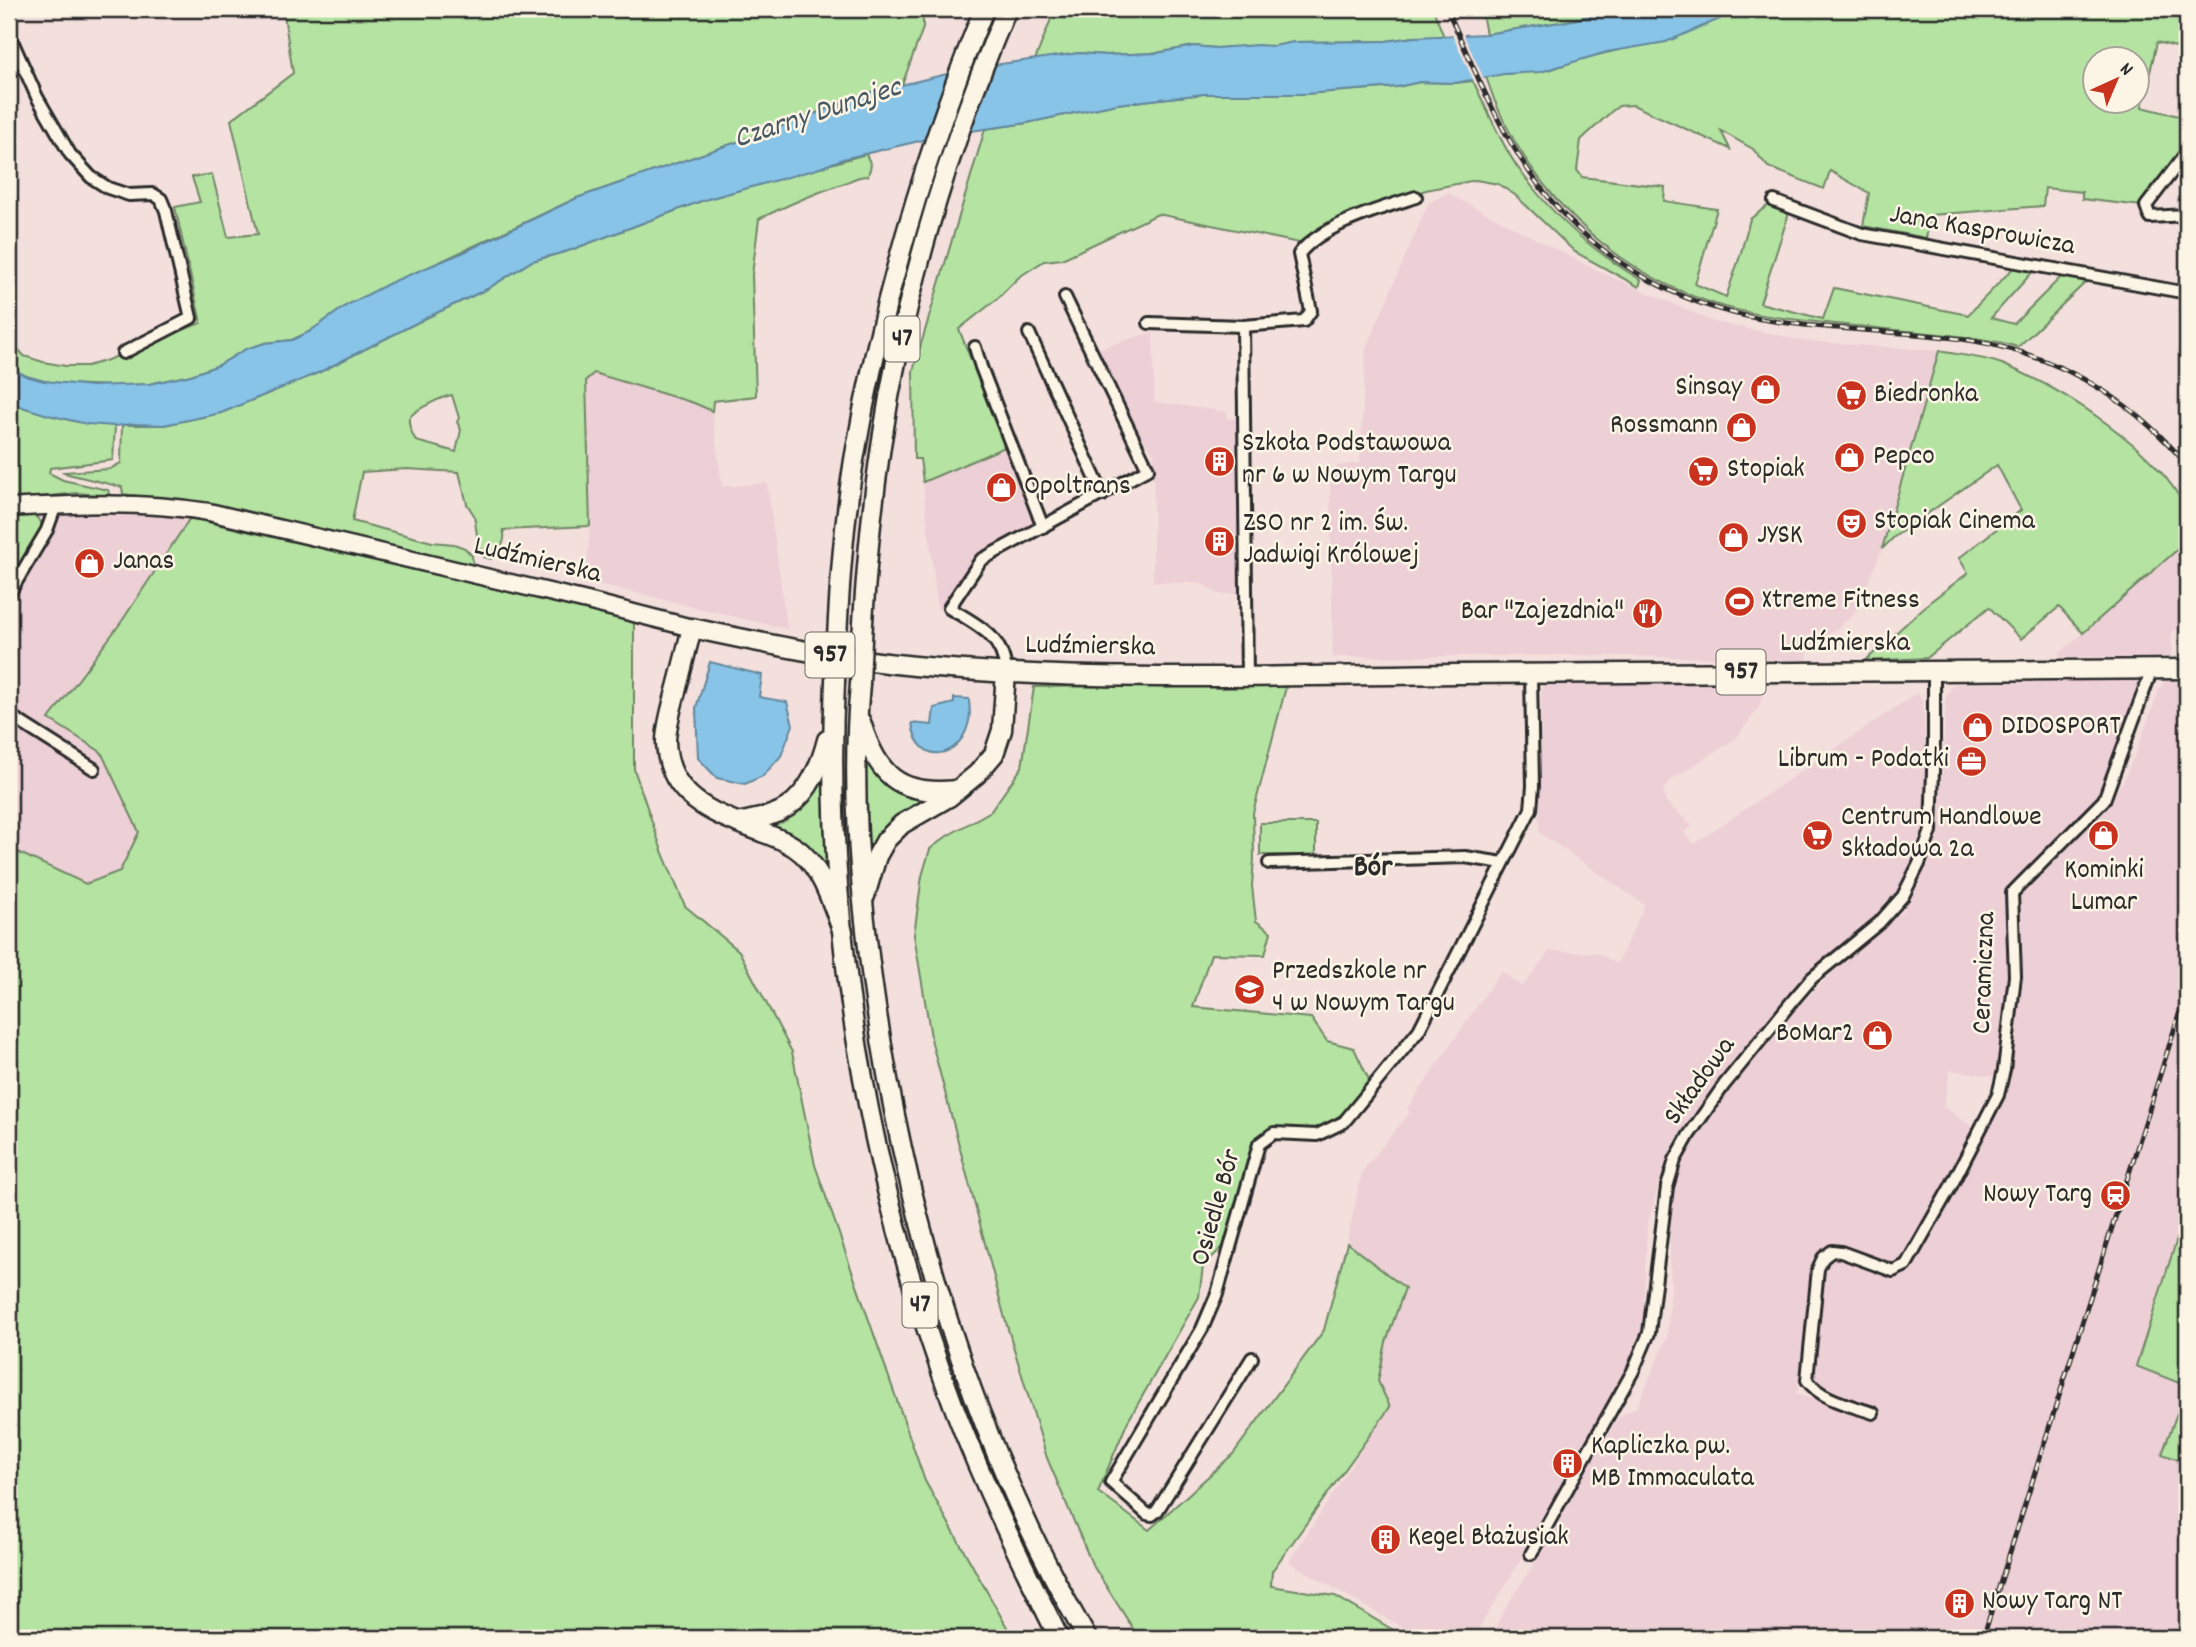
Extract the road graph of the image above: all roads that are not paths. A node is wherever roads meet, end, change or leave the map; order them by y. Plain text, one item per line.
1 (984, 9) edge
2 (1007, 9) edge
3 (9, 34) edge
4 (2187, 152) edge
5 (1416, 197) dead end
6 (1774, 201) dead end
7 (2187, 215) edge
8 (2187, 293) edge
9 (1065, 297) dead end
10 (1149, 323) dead end
11 (1243, 326) junction
12 (1029, 333) dead end
13 (975, 347) dead end
14 (123, 353) dead end
15 (1103, 495) junction
16 (56, 505) junction
17 (9, 508) edge
18 (1043, 527) junction
19 (9, 594) edge
20 (692, 628) junction
21 (2152, 669) junction
22 (2187, 669) edge
23 (1934, 671) junction
24 (1006, 672) junction
25 (1531, 674) junction
26 (1247, 677) junction
27 (857, 709) junction
28 (834, 713) junction
29 (9, 715) edge
30 (94, 769) dead end
31 (956, 790) junction
32 (738, 823) junction
33 (1269, 863) dead end
34 (1503, 863) junction
35 (862, 906) junction
36 (843, 932) junction
37 (1252, 1357) dead end
38 (1873, 1413) dead end
39 (1531, 1554) dead end
40 (1059, 1638) edge
41 (1087, 1638) edge

1 - 28 main road, 47, bridge
2 - 27 main road, 47, bridge
3 - 14 street
4 - 7 street
5 - 11 street
6 - 8 street, Jana Kasprowicza
9 - 15 street
10 - 11 street
11 - 26 street
12 - 15 street
13 - 18 street
15 - 18 street
16 - 17 main road, Ludźmierska / 957
16 - 19 street
16 - 20 main road, Ludźmierska / 957
18 - 24 street
20 - 24 main road, Ludźmierska / 957
20 - 32 main road
21 - 22 main road, Ludźmierska / 957
21 - 23 main road, Ludźmierska / 957
21 - 38 street, Ceramiczna
23 - 25 main road, Ludźmierska / 957
23 - 39 street, Składowa
24 - 26 main road, Ludźmierska / 957
24 - 31 main road
25 - 26 main road, Ludźmierska / 957
25 - 34 street, Osiedle Bór
27 - 31 main road
27 - 35 main road, 47
28 - 32 main road
28 - 36 main road, 47
29 - 30 street
31 - 35 main road
32 - 36 main road
33 - 34 street
34 - 37 street, Osiedle Bór
35 - 41 main road, 47
36 - 40 main road, 47

